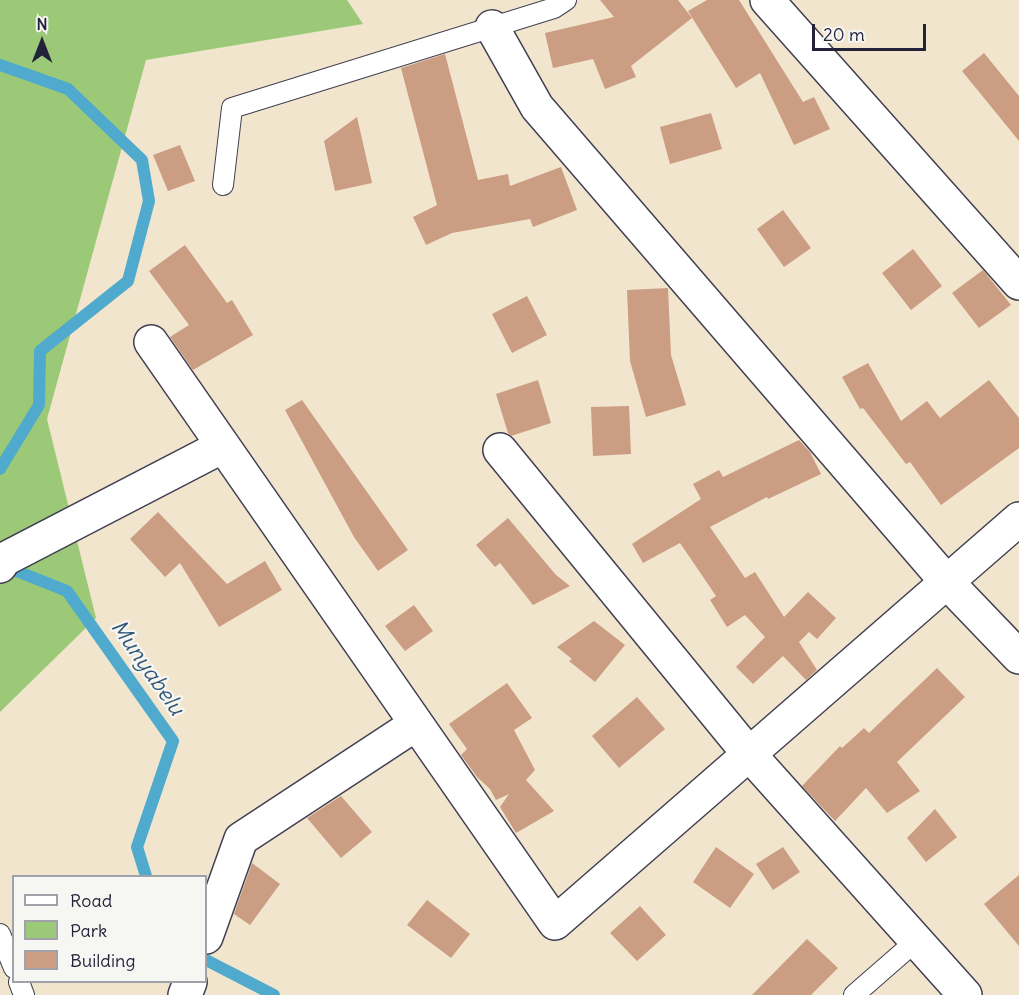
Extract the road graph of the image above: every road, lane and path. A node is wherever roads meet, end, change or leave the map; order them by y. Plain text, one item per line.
1 (566, 0) edge
2 (767, 0) edge
3 (492, 27) junction
4 (223, 185) dead end
5 (1019, 283) edge
6 (151, 342) dead end
7 (223, 446) junction
8 (500, 450) dead end
9 (1019, 519) edge
10 (3, 562) edge
11 (946, 581) junction
12 (1019, 657) edge
13 (416, 724) junction
14 (749, 754) junction
15 (0, 934) edge
16 (207, 934) edge
17 (916, 941) junction
18 (12, 963) edge
19 (854, 995) edge
20 (965, 995) edge

1 - 3 lane
2 - 5 street
3 - 4 lane
3 - 11 street
6 - 7 street
7 - 10 street
7 - 13 street
8 - 14 street
9 - 11 street
11 - 12 street
11 - 14 street
13 - 14 street
13 - 16 street
14 - 17 street
15 - 18 lane
17 - 19 lane
17 - 20 street

